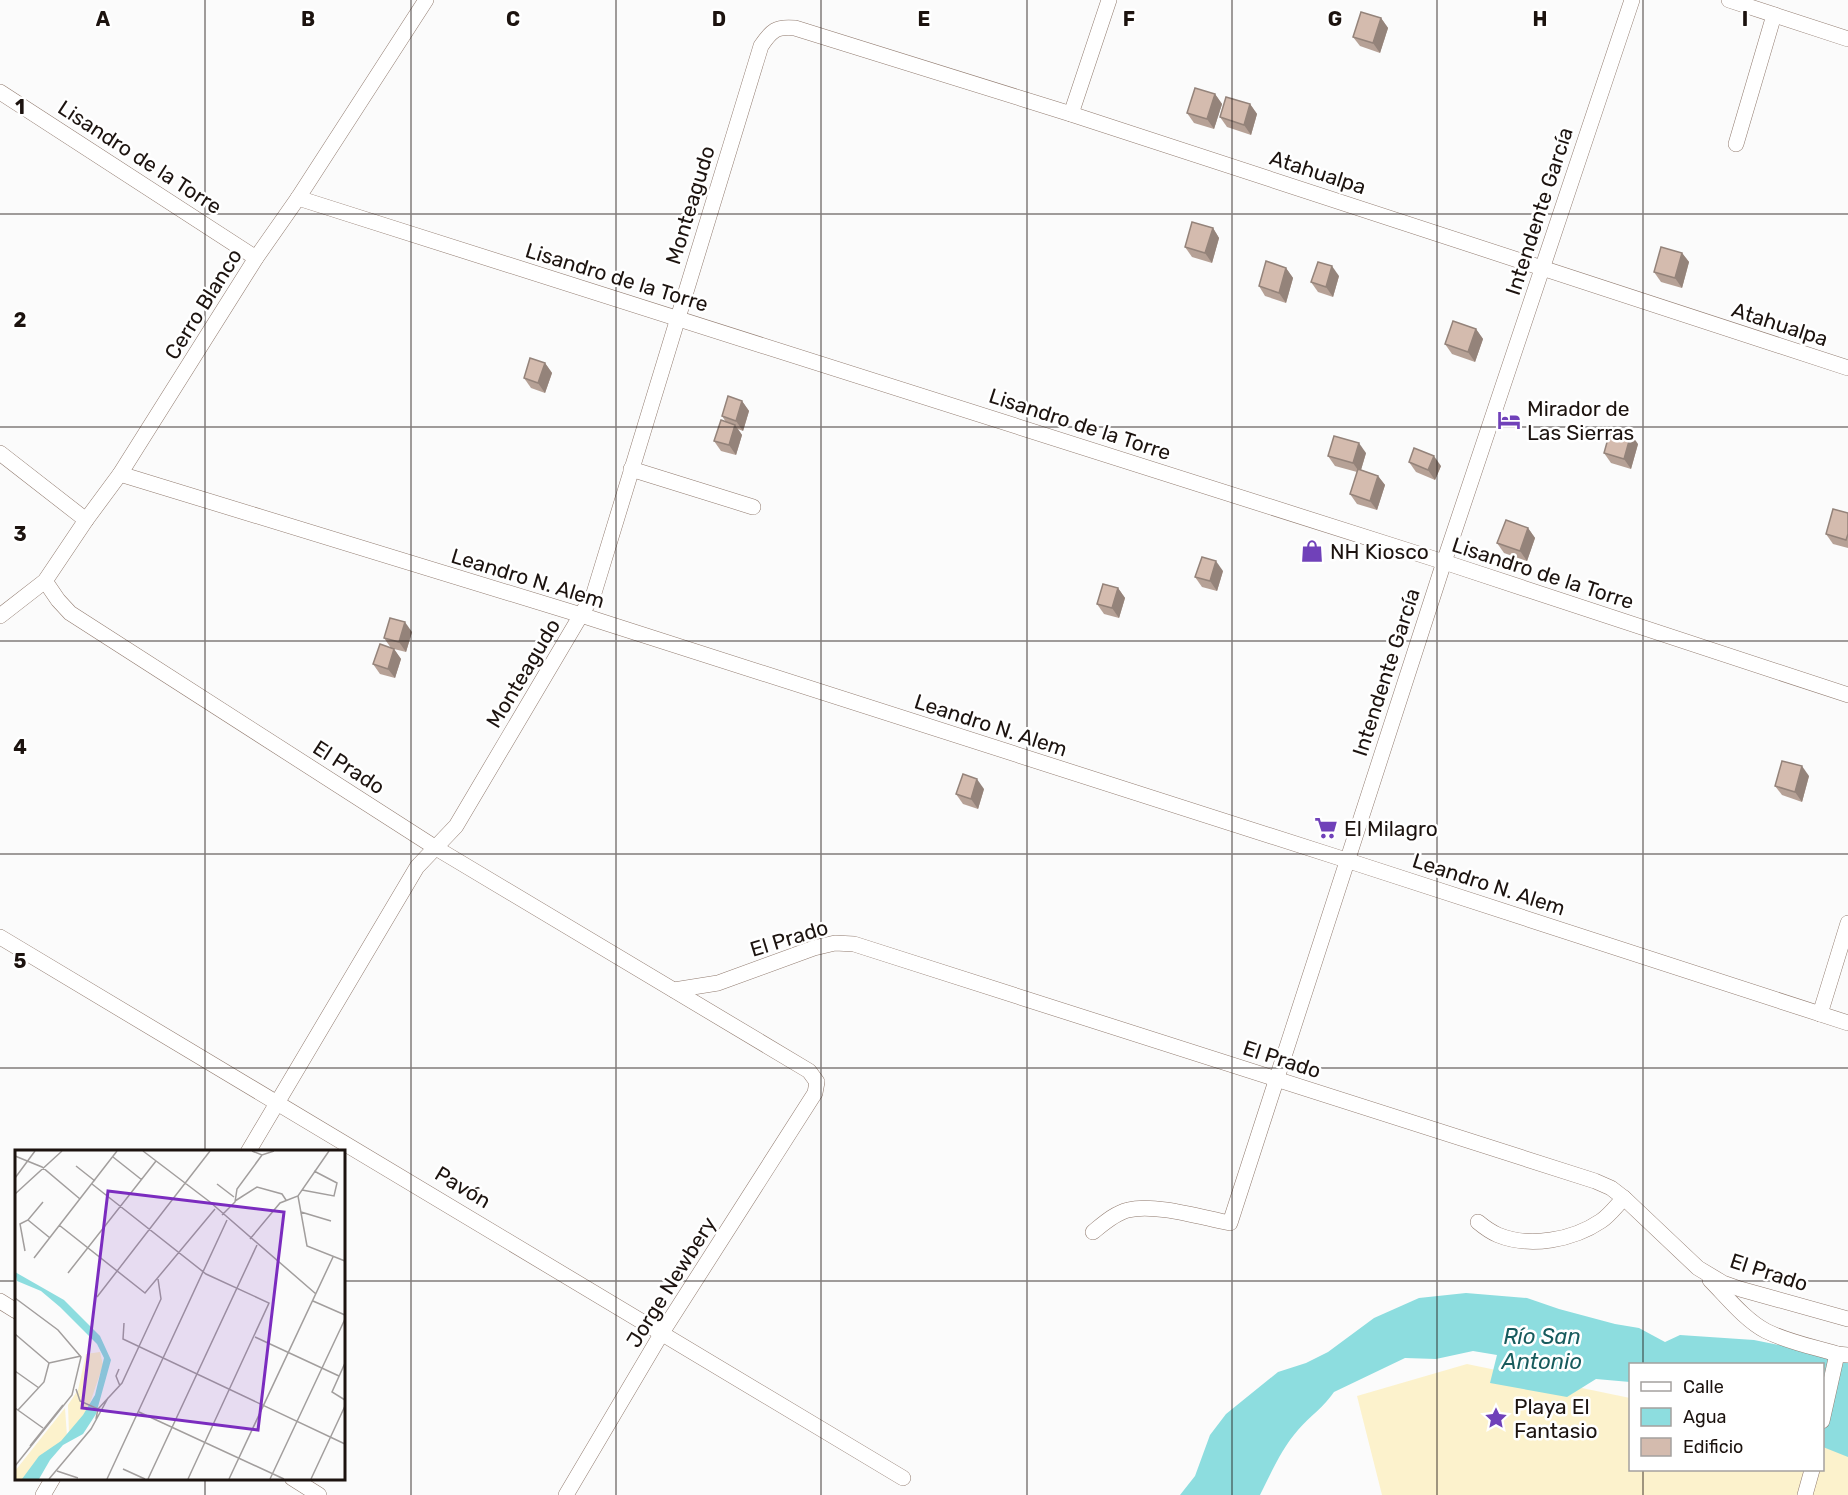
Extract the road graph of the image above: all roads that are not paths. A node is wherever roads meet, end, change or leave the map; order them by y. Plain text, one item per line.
1 (426, 0) edge
2 (1109, 0) edge
3 (1632, 0) edge
4 (1729, 0) edge
5 (1774, 15) junction
6 (774, 30) joint
7 (1848, 39) edge
8 (0, 92) edge
9 (1071, 114) junction
10 (1736, 144) dead end
11 (298, 198) junction
12 (256, 258) junction
13 (1543, 268) junction
14 (677, 317) junction
15 (1848, 368) edge
16 (0, 453) edge
17 (631, 469) junction
18 (120, 474) junction
19 (753, 507) dead end
20 (86, 520) junction
21 (1444, 562) junction
22 (45, 581) junction
23 (581, 615) junction
24 (0, 616) edge
25 (1848, 695) edge
26 (436, 848) junction
27 (1346, 860) junction
28 (1848, 923) edge
29 (0, 937) edge
30 (718, 983) junction
31 (674, 990) junction
32 (711, 1012) junction
33 (1821, 1014) junction
34 (1848, 1023) edge
35 (1275, 1080) junction
36 (816, 1093) joint
37 (279, 1101) junction
38 (250, 1150) edge
39 (1624, 1198) junction
40 (1478, 1222) dead end
41 (1093, 1232) dead end
42 (1698, 1268) junction
43 (0, 1301) edge
44 (15, 1310) edge
45 (1848, 1319) edge
46 (663, 1331) junction
47 (1843, 1354) edge
48 (1824, 1415) edge
49 (1812, 1471) edge
50 (903, 1478) dead end
51 (52, 1480) edge
52 (294, 1480) edge
53 (43, 1495) edge
54 (319, 1495) edge
55 (566, 1495) edge
56 (1805, 1495) edge

1 - 11 street, Cerro Blanco
2 - 9 street
3 - 13 street, Intendente García
4 - 5 street
5 - 7 street
5 - 10 street
6 - 9 street, Atahualpa
6 - 14 street, Monteagudo
8 - 12 street, Lisandro de la Torre
9 - 13 street, Atahualpa
11 - 12 street, Cerro Blanco
11 - 14 street, Lisandro de la Torre
12 - 18 street, Cerro Blanco
13 - 15 street, Atahualpa
13 - 21 street, Intendente García
14 - 17 street, Monteagudo
14 - 21 street, Lisandro de la Torre
16 - 20 street
17 - 19 street
17 - 23 street, Monteagudo
18 - 20 street, Cerro Blanco
18 - 23 street, Leandro N. Alem
20 - 22 street, Cerro Blanco
21 - 25 street, Lisandro de la Torre
21 - 27 street, Intendente García
22 - 24 street, Cerro Blanco
22 - 26 street, El Prado
23 - 26 street, Monteagudo
23 - 27 street, Leandro N. Alem
26 - 31 street, El Prado
26 - 37 street, Monteagudo
27 - 33 street, Leandro N. Alem
27 - 35 street, Intendente García
28 - 33 street
29 - 37 street, Pavón
30 - 31 street, El Prado
30 - 32 street
30 - 35 street, El Prado
31 - 32 street, El Prado
32 - 36 street, El Prado
33 - 34 street, Leandro N. Alem
35 - 39 street, El Prado
35 - 41 street, Intendente García
36 - 46 street, Jorge Newbery
37 - 38 street, Monteagudo
37 - 46 street, Pavón
39 - 40 street
39 - 42 street, El Prado
42 - 45 street, El Prado
42 - 47 street
43 - 44 street
46 - 50 street, Pavón
46 - 55 street, Jorge Newbery
47 - 48 street
49 - 56 street
51 - 53 street
52 - 54 street

